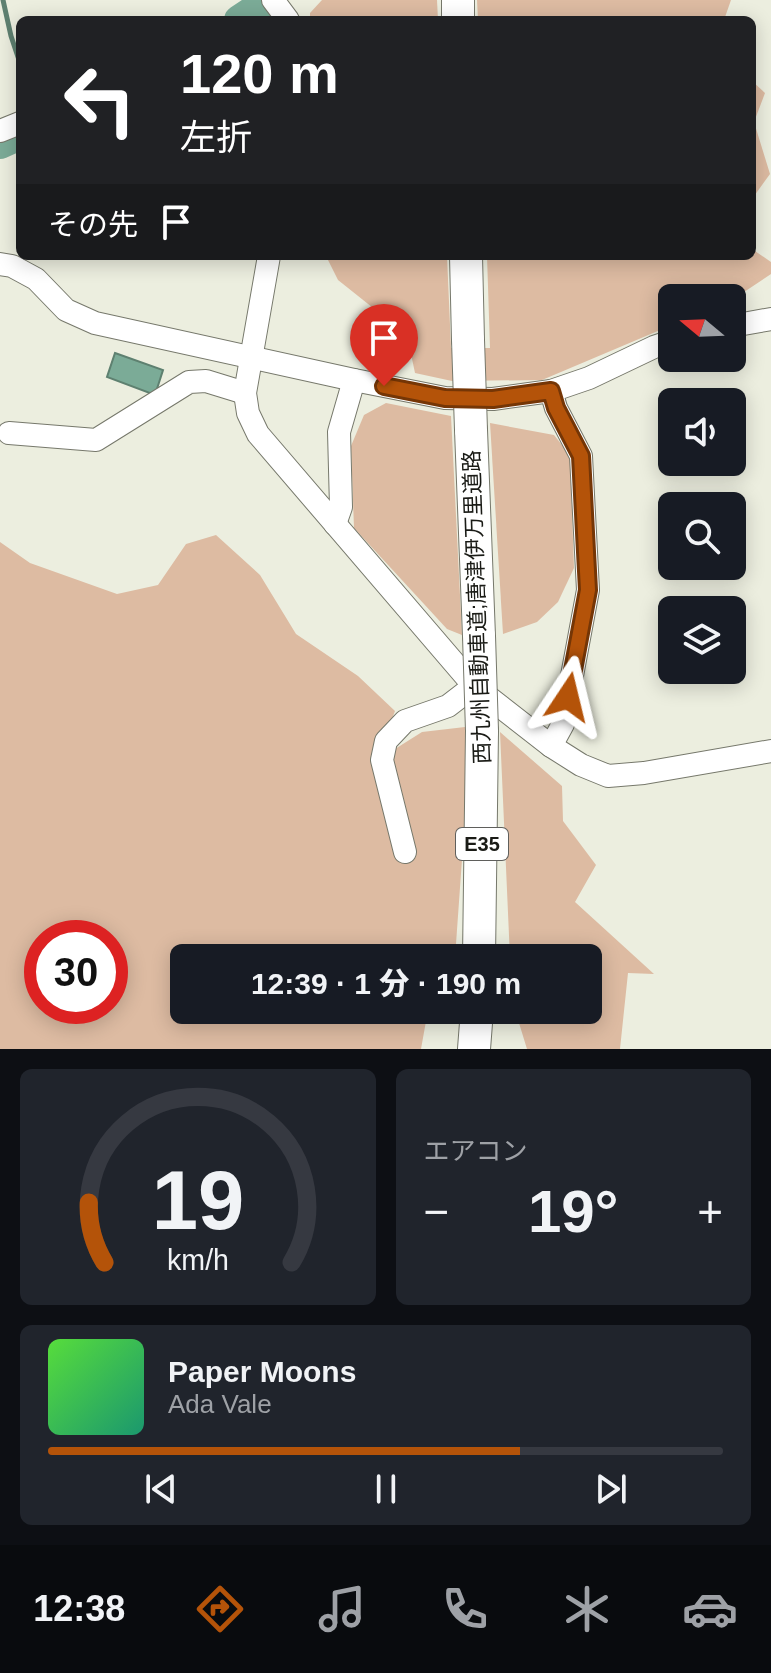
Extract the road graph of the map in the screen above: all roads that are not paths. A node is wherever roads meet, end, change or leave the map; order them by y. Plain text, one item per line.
1 (268, 260) edge
2 (466, 260) edge
3 (0, 264) edge
4 (771, 319) edge
5 (746, 323) edge
6 (658, 346) edge
7 (251, 358) junction
8 (354, 380) junction
9 (551, 391) junction
10 (245, 393) junction
11 (9, 433) dead end
12 (335, 524) junction
13 (474, 686) junction
14 (551, 746) junction
15 (771, 751) edge
16 (405, 852) dead end
17 (479, 944) edge
18 (477, 1024) edge
19 (479, 1024) edge
20 (474, 1049) edge
21 (481, 1049) edge

1 - 7 street
2 - 17 highway, 西九州自動車道;唐津伊万里道路 / E35, bridge
3 - 7 street
4 - 5 street
6 - 9 street
7 - 8 street
7 - 10 street
8 - 9 street
8 - 12 street
9 - 14 street
10 - 11 street
10 - 12 street
12 - 13 street
13 - 14 street
13 - 16 street
14 - 15 street
18 - 20 highway
19 - 21 highway

